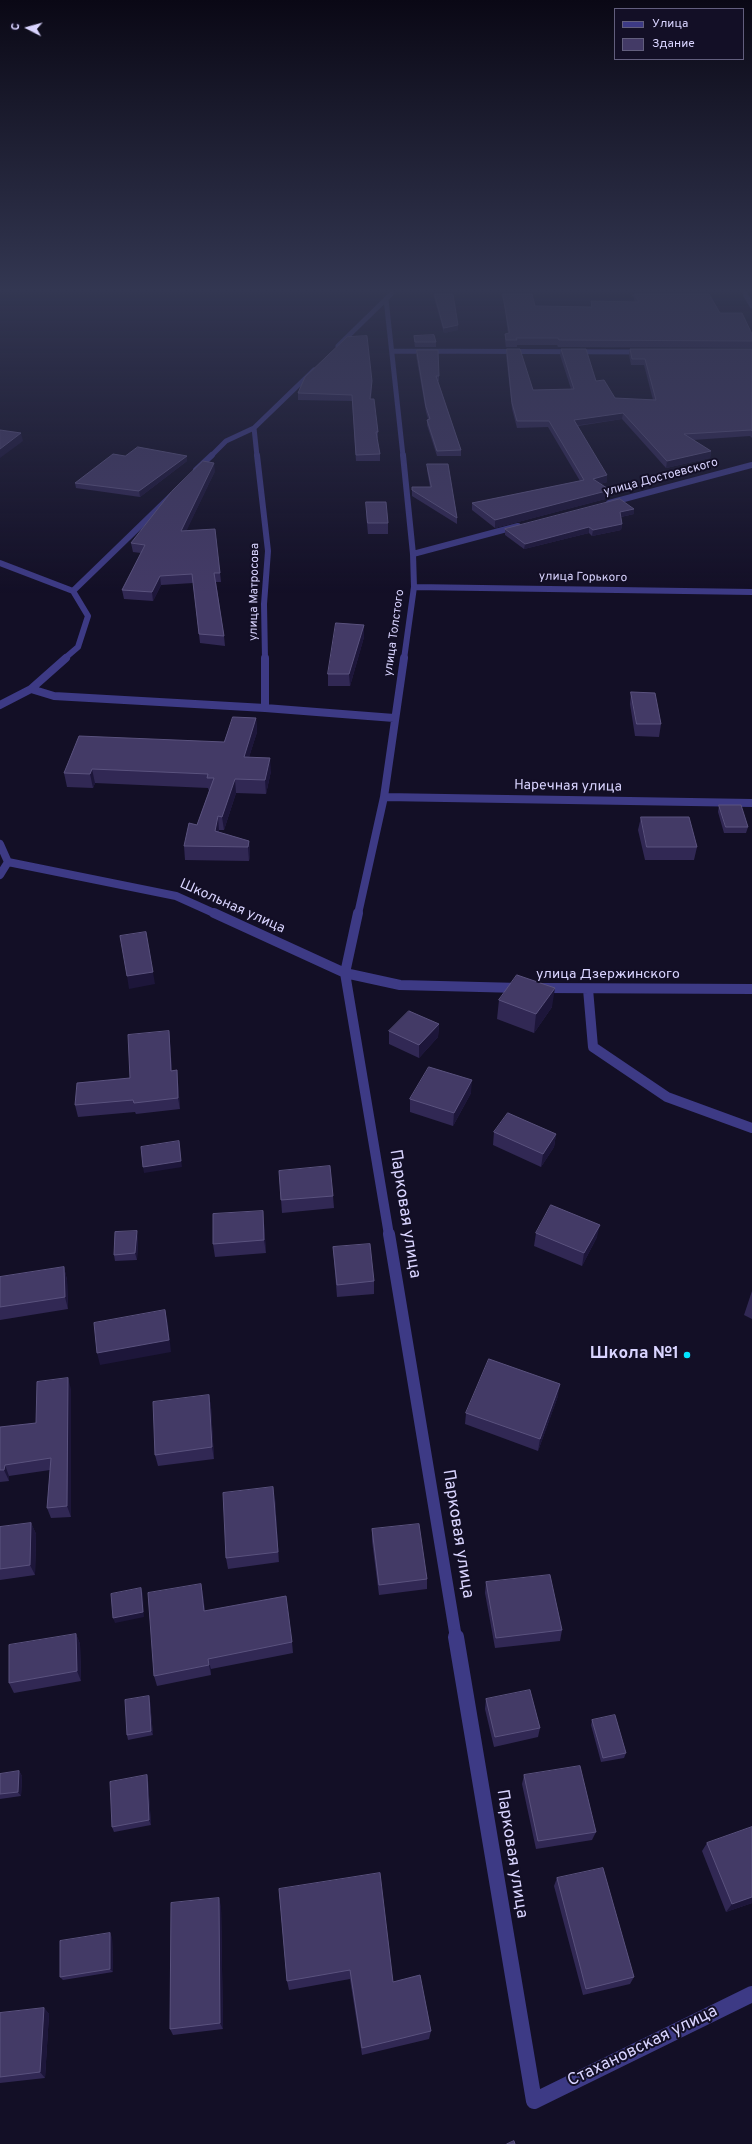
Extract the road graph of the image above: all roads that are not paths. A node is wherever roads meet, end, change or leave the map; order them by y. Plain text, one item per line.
1 (289, 394) edge
2 (396, 394) edge
3 (254, 428) junction
4 (752, 465) edge
5 (192, 475) edge
6 (175, 491) edge
7 (606, 504) edge
8 (528, 524) edge
9 (413, 554) junction
10 (0, 563) edge
11 (414, 586) junction
12 (73, 591) junction
13 (752, 592) edge
14 (31, 689) junction
15 (0, 706) edge
16 (265, 708) junction
17 (394, 718) junction
18 (384, 798) junction
19 (752, 804) edge
20 (0, 844) edge
21 (8, 862) junction
22 (0, 875) edge
23 (346, 973) junction
24 (588, 989) junction
25 (752, 989) edge
26 (752, 1128) edge
27 (752, 1994) edge
28 (534, 2101) joint

1 - 3 street
2 - 9 street, улица Толстого
3 - 5 street
3 - 16 street, улица Матросова
4 - 7 street, улица Достоевского
6 - 12 street
8 - 9 street
9 - 11 street, улица Толстого
10 - 12 street
11 - 13 street, улица Горького
11 - 17 street, улица Толстого
12 - 14 street
14 - 15 street
14 - 16 street
16 - 17 street
17 - 18 street, улица Толстого
18 - 19 street, Наречная улица
18 - 23 street, улица Толстого
20 - 21 street
21 - 22 street
21 - 23 street, Школьная улица
23 - 24 street, улица Дзержинского
23 - 28 street, Парковая улица
24 - 25 street, улица Дзержинского
24 - 26 street
27 - 28 street, Стахановская улица

